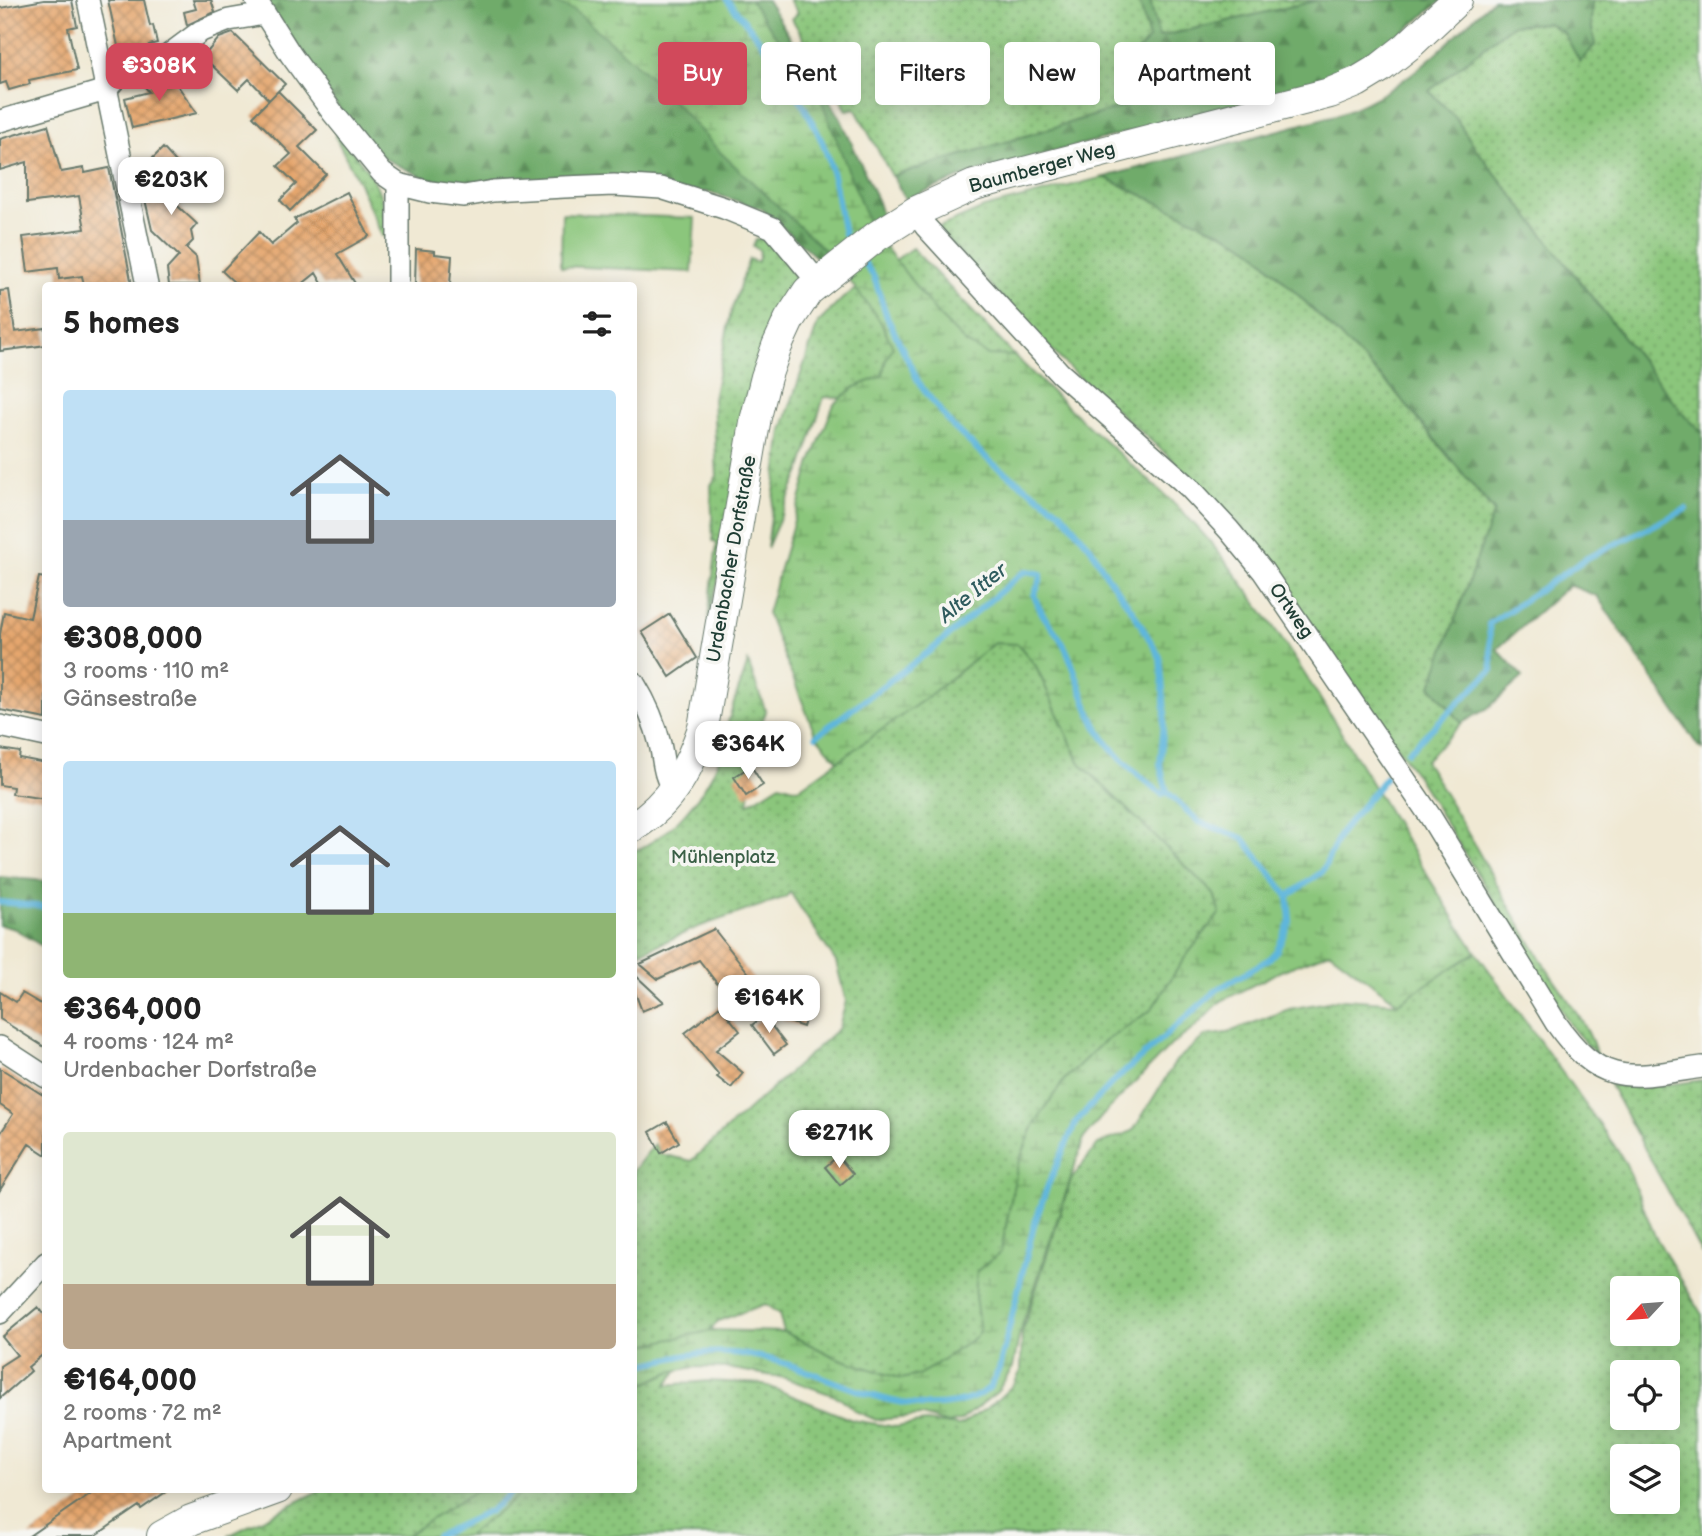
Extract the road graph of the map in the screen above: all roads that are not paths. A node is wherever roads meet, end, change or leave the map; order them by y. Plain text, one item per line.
1 (88, 0) edge
2 (1457, 0) edge
3 (260, 7) edge
4 (106, 90) junction
5 (0, 121) edge
6 (397, 184) junction
7 (915, 212) junction
8 (825, 276) junction
9 (146, 282) edge
10 (398, 282) edge
11 (637, 689) edge
12 (0, 726) edge
13 (42, 735) edge
14 (674, 790) junction
15 (637, 824) edge
16 (0, 1047) edge
17 (1702, 1068) edge
18 (42, 1074) edge
19 (42, 1268) edge
20 (0, 1313) edge
21 (266, 1493) edge
22 (162, 1536) edge

1 - 4 street
2 - 7 street, Baumberger Weg
3 - 4 street
3 - 6 street
4 - 5 street
4 - 9 street
6 - 8 street
6 - 10 street
7 - 8 street, Baumberger Weg
7 - 17 street, Ortweg
8 - 14 street, Urdenbacher Dorfstraße
11 - 14 street
12 - 13 street
14 - 15 street, Urdenbacher Dorfstraße
16 - 18 street
19 - 20 street
21 - 22 street

